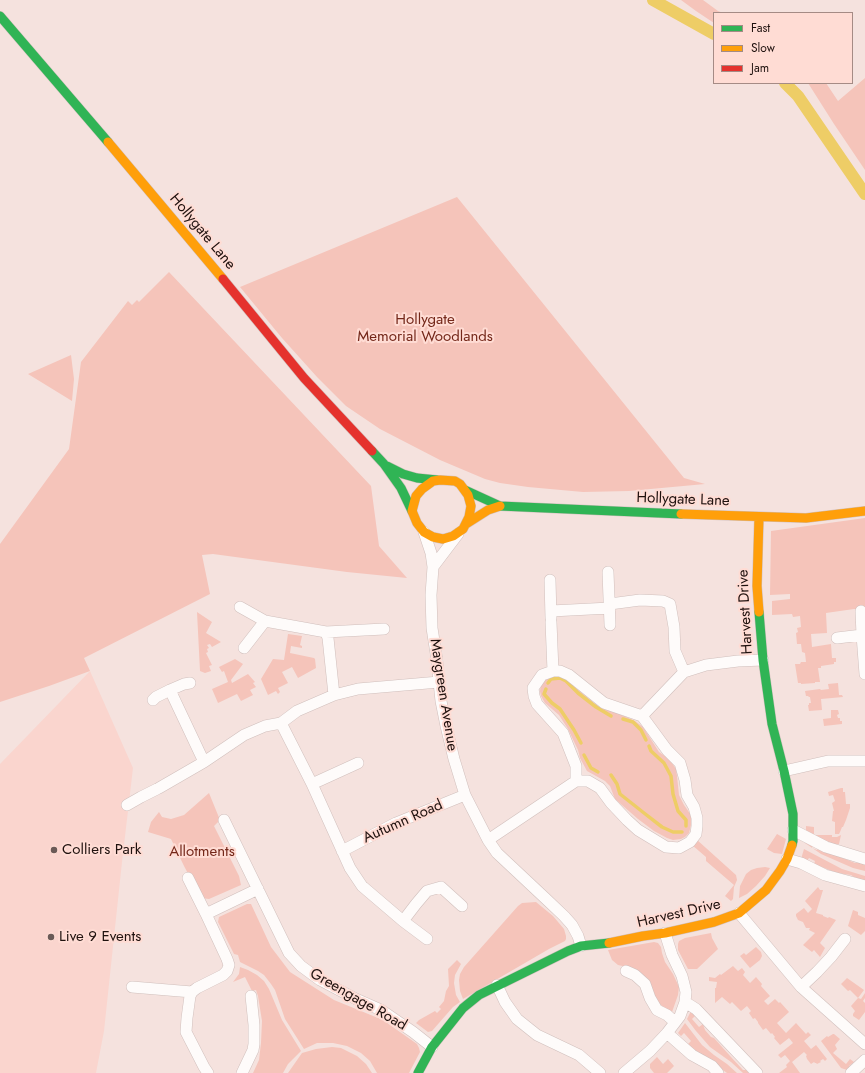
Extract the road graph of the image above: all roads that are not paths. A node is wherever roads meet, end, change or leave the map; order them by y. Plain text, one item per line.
1 (0, 16) edge
2 (384, 464) junction
3 (440, 480) junction
4 (465, 490) junction
5 (500, 506) junction
6 (412, 511) junction
7 (865, 511) edge
8 (759, 517) junction
9 (462, 528) junction
10 (424, 532) junction
11 (433, 567) junction
12 (608, 572) dead end
13 (550, 580) dead end
14 (610, 606) junction
15 (240, 607) dead end
16 (861, 611) dead end
17 (551, 617) junction
18 (265, 621) junction
19 (610, 625) dead end
20 (384, 629) dead end
21 (326, 632) junction
22 (862, 635) junction
23 (837, 638) dead end
24 (244, 648) dead end
25 (763, 660) junction
26 (553, 671) junction
27 (684, 672) junction
28 (865, 674) edge
29 (439, 682) junction
30 (190, 683) dead end
31 (170, 690) junction
32 (334, 695) junction
33 (153, 700) dead end
34 (642, 716) junction
35 (281, 723) junction
36 (865, 761) edge
37 (204, 762) junction
38 (358, 763) dead end
39 (784, 771) junction
40 (576, 781) junction
41 (312, 784) junction
42 (465, 795) junction
43 (127, 805) dead end
44 (224, 820) dead end
45 (793, 830) junction
46 (488, 840) junction
47 (342, 850) junction
48 (787, 859) junction
49 (865, 859) edge
50 (188, 878) dead end
51 (865, 886) edge
52 (258, 889) junction
53 (462, 906) dead end
54 (739, 913) junction
55 (206, 914) junction
56 (403, 921) junction
57 (665, 933) junction
58 (426, 939) dead end
59 (845, 939) dead end
60 (581, 946) junction
61 (626, 971) dead end
62 (497, 985) junction
63 (132, 987) dead end
64 (802, 987) junction
65 (192, 992) junction
66 (251, 996) dead end
67 (685, 1002) junction
68 (675, 1022) junction
69 (667, 1033) junction
70 (865, 1044) edge
71 (432, 1047) junction
72 (865, 1060) edge
73 (208, 1073) edge
74 (242, 1073) edge
75 (418, 1073) edge
76 (600, 1073) edge
77 (624, 1073) edge
78 (718, 1073) edge
79 (757, 1073) edge
80 (851, 1073) edge

1 - 2 street, Hollygate Lane
2 - 3 street, Hollygate Lane
2 - 6 street, Hollygate Lane
3 - 4 street
3 - 6 street
4 - 5 street, Hollygate Lane
4 - 9 street
5 - 8 street, Hollygate Lane
5 - 9 street, Hollygate Lane
6 - 10 street
7 - 8 street, Hollygate Lane
8 - 25 street, Harvest Drive
9 - 10 street
9 - 11 street
10 - 11 street, Maygreen Avenue
11 - 29 street, Maygreen Avenue
12 - 14 street
13 - 17 street
14 - 17 street
14 - 19 street
14 - 27 street
15 - 18 street
16 - 22 street
17 - 26 street
18 - 21 street
18 - 24 street
20 - 21 street
21 - 32 street
22 - 23 street
22 - 28 street
25 - 27 street
25 - 39 street, Harvest Drive
26 - 34 street
26 - 40 street
27 - 34 street
29 - 32 street
29 - 42 street, Maygreen Avenue
30 - 31 street
31 - 33 street
31 - 37 street
32 - 35 street
34 - 40 street
35 - 37 street
35 - 41 street
36 - 39 street
37 - 43 street
38 - 41 street
39 - 45 street, Harvest Drive
40 - 46 street
41 - 47 street
42 - 46 street, Maygreen Avenue
42 - 47 street, Autumn Road
44 - 52 street, Greengage Road
45 - 48 street, Harvest Drive
45 - 49 street
46 - 60 street, Maygreen Avenue
47 - 56 street
48 - 51 street
48 - 54 street, Harvest Drive
50 - 55 street
52 - 55 street
52 - 71 street, Greengage Road
53 - 56 street
54 - 57 street, Harvest Drive
54 - 64 street
55 - 65 street
56 - 58 street
57 - 60 street, Harvest Drive
57 - 67 street
59 - 64 street
60 - 62 street, Harvest Drive
61 - 68 street
62 - 71 street, Harvest Drive
62 - 76 street
63 - 65 street
64 - 70 street
65 - 73 street
66 - 74 street
67 - 68 street
67 - 79 street
68 - 69 street
69 - 77 street
69 - 78 street
71 - 75 street, Harvest Drive
72 - 80 street

